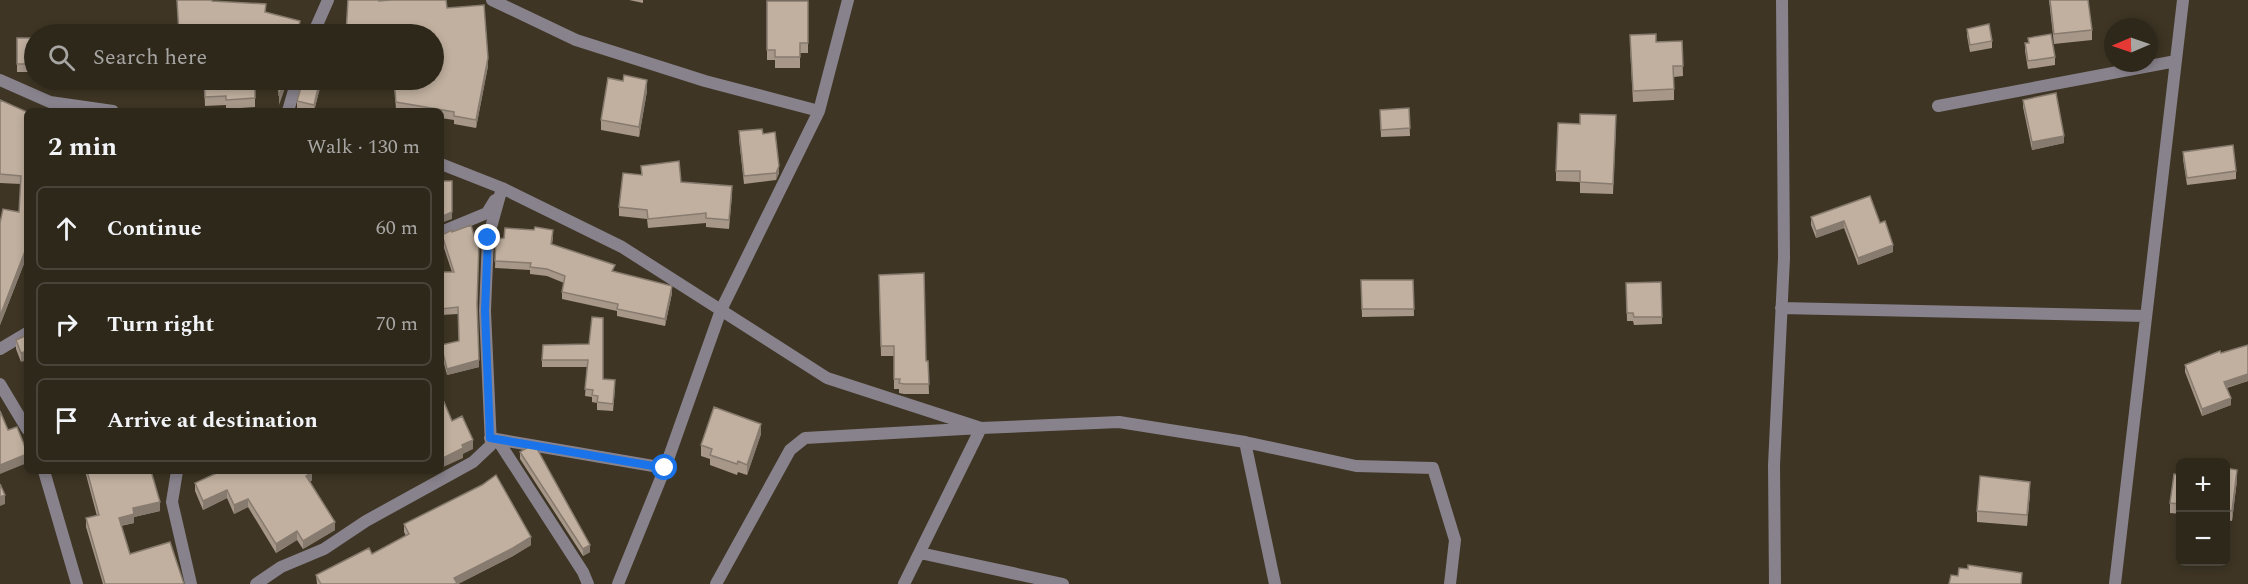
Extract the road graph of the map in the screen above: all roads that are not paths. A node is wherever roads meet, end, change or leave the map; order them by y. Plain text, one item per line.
1 (328, 0) edge
2 (492, 0) edge
3 (848, 0) edge
4 (1782, 0) edge
5 (2183, 0) edge
6 (317, 24) edge
7 (2176, 61) junction
8 (0, 80) edge
9 (294, 90) edge
10 (1938, 106) dead end
11 (91, 108) edge
12 (289, 108) edge
13 (819, 111) junction
14 (444, 165) edge
15 (502, 188) junction
16 (444, 231) edge
17 (1781, 308) junction
18 (721, 310) junction
19 (2146, 315) junction
20 (24, 335) edge
21 (0, 349) edge
22 (0, 384) edge
23 (24, 424) edge
24 (981, 428) junction
25 (494, 438) junction
26 (1245, 442) junction
27 (665, 468) junction
28 (45, 474) edge
29 (177, 474) edge
30 (920, 553) junction
31 (77, 584) edge
32 (191, 584) edge
33 (256, 584) edge
34 (588, 584) edge
35 (618, 584) edge
36 (716, 584) edge
37 (904, 584) edge
38 (1063, 584) edge
39 (1275, 584) edge
40 (1450, 584) edge
41 (1774, 584) edge
42 (2115, 584) edge

1 - 6 street
2 - 13 street
3 - 13 street
4 - 17 street
5 - 7 street
7 - 10 street
7 - 19 street
8 - 11 street
9 - 12 street
13 - 18 street
14 - 15 street
15 - 16 street
15 - 18 street
15 - 25 street
17 - 19 street
17 - 41 street
18 - 24 street
18 - 27 street
19 - 42 street
20 - 21 street
22 - 23 street
24 - 26 street
24 - 30 street
24 - 36 street
25 - 27 street
25 - 33 street
25 - 34 street
26 - 39 street
26 - 40 street
27 - 35 street
28 - 31 street
29 - 32 street
30 - 37 street
30 - 38 street

